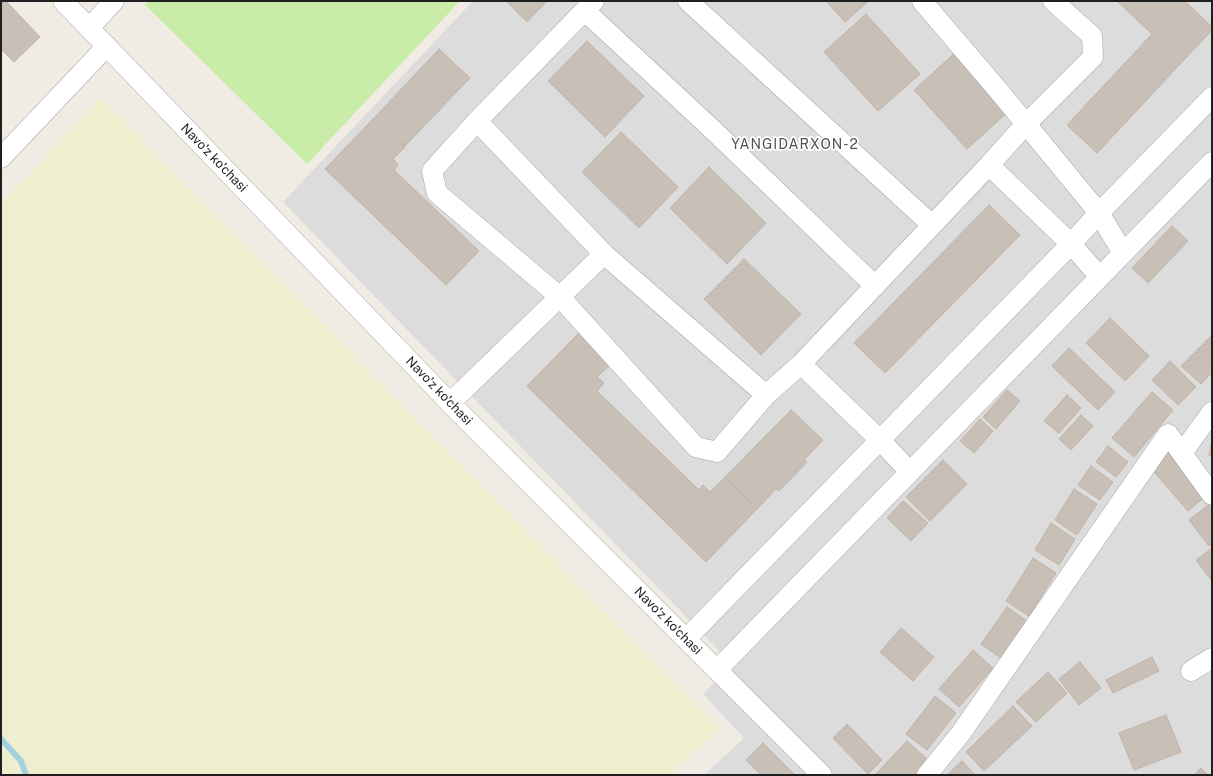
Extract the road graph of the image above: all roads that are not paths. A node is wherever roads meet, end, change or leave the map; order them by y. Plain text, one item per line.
1 (63, 1) edge
2 (114, 1) edge
3 (688, 1) edge
4 (922, 1) edge
5 (1053, 1) edge
6 (590, 6) edge
7 (89, 28) junction
8 (107, 46) junction
9 (1212, 97) edge
10 (477, 121) junction
11 (1026, 124) junction
12 (1, 158) edge
13 (1212, 162) edge
14 (989, 165) junction
15 (1099, 213) junction
16 (932, 226) junction
17 (1071, 244) junction
18 (1123, 253) junction
19 (604, 254) junction
20 (1100, 277) junction
21 (875, 286) junction
22 (560, 297) junction
23 (801, 364) junction
24 (766, 395) junction
25 (450, 403) junction
26 (1212, 412) edge
27 (880, 440) junction
28 (1182, 453) junction
29 (910, 472) junction
30 (1212, 495) edge
31 (686, 639) junction
32 (1212, 658) edge
33 (717, 670) junction
34 (1191, 671) dead end
35 (822, 775) edge
36 (927, 775) edge

1 - 7 street, Navo'z ko'chasi
2 - 7 street
3 - 16 street
4 - 11 street
5 - 11 street
6 - 10 street
6 - 21 street
7 - 8 street, Navo'z ko'chasi
8 - 12 street
8 - 25 street, Navo'z ko'chasi
9 - 15 street
10 - 19 street
10 - 22 street
11 - 14 street
11 - 15 street
13 - 18 street
14 - 16 street
14 - 17 street
15 - 17 street
15 - 18 street
16 - 21 street
17 - 20 street
17 - 27 street
18 - 20 street
19 - 22 street
19 - 24 street
20 - 29 street
21 - 23 street
22 - 24 street
22 - 25 street
23 - 24 street
23 - 27 street
25 - 31 street, Navo'z ko'chasi
26 - 28 street
27 - 29 street
27 - 31 street
28 - 30 street
28 - 36 street
29 - 33 street
31 - 33 street, Navo'z ko'chasi
32 - 34 street
33 - 35 street, Navo'z ko'chasi

